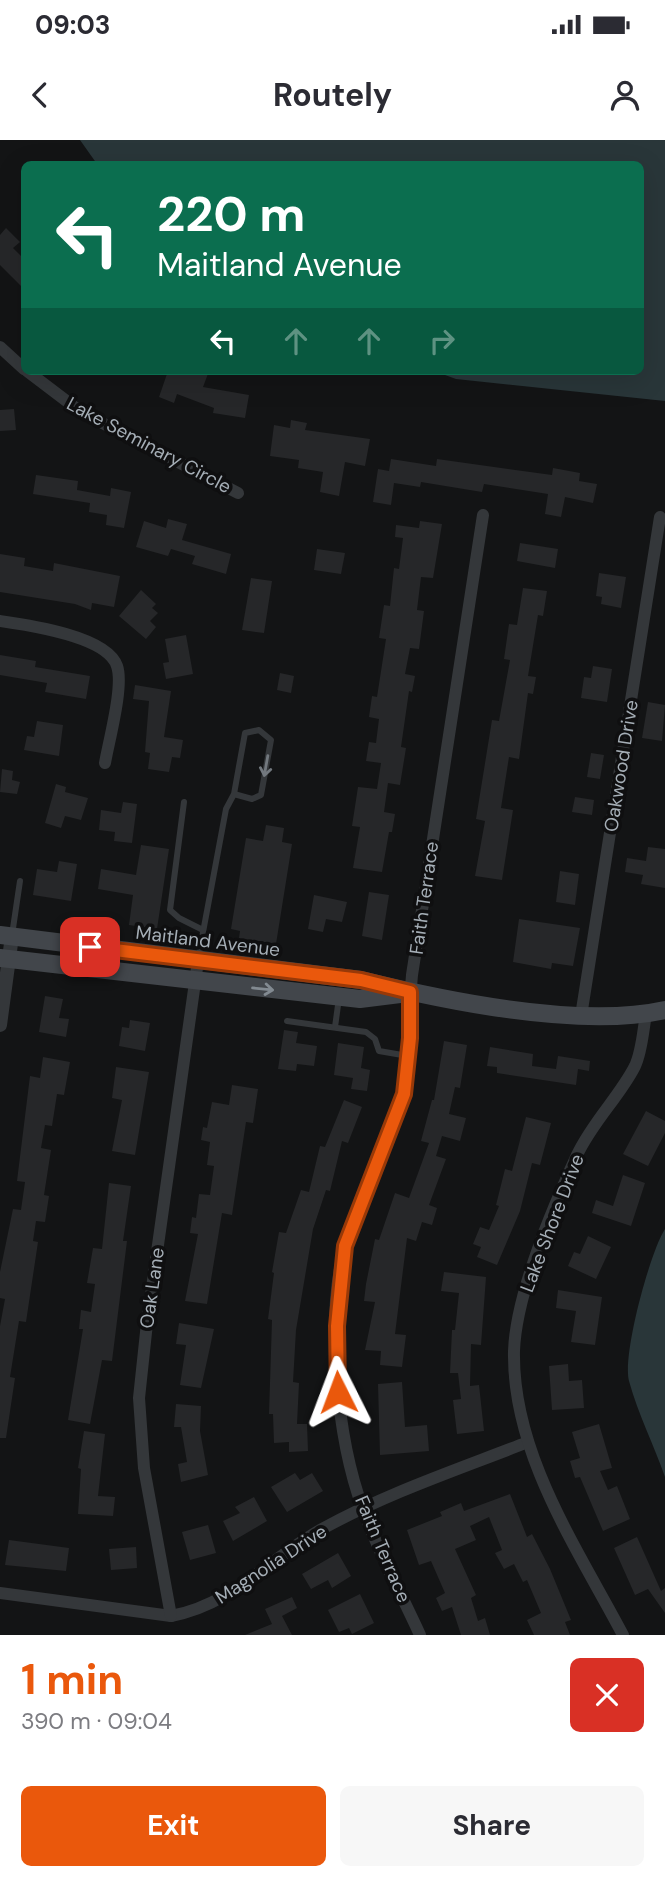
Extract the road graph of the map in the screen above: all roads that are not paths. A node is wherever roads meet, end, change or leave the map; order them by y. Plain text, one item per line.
1 (0, 347) edge
2 (21, 366) edge
3 (33, 375) edge
4 (239, 493) dead end
5 (483, 515) dead end
6 (660, 517) dead end
7 (0, 621) edge
8 (105, 762) dead end
9 (234, 794) junction
10 (184, 802) dead end
11 (20, 881) dead end
12 (203, 930) junction
13 (6, 936) edge
14 (5, 959) edge
15 (198, 961) junction
16 (195, 982) junction
17 (410, 992) junction
18 (339, 997) junction
19 (665, 1010) edge
20 (646, 1014) junction
21 (581, 1016) junction
22 (287, 1021) dead end
23 (0, 1025) edge
24 (335, 1027) junction
25 (408, 1056) junction
26 (528, 1442) junction
27 (362, 1508) junction
28 (0, 1593) edge
29 (171, 1616) junction
30 (420, 1635) edge
31 (622, 1635) edge

1 - 2 street, Lake Seminary Circle
3 - 4 street, Lake Seminary Circle
5 - 17 street, Faith Terrace
6 - 21 street, Oakwood Drive
7 - 8 street
9 -> 9 lane
9 - 12 lane
10 - 12 lane
11 - 13 lane
12 - 15 lane
13 - 14 street
13 - 15 main road, Maitland Avenue
14 - 16 main road, Maitland Avenue
14 - 23 street
15 - 16 street, Oak Lane
15 - 17 main road, Maitland Avenue
16 -> 18 main road, Maitland Avenue
16 - 29 street, Oak Lane
17 - 18 main road, Maitland Avenue
17 - 21 main road, Maitland Avenue
17 - 25 street, Faith Terrace
18 - 24 lane
19 - 20 main road, Maitland Avenue
20 - 21 main road, Maitland Avenue
20 - 26 street, Lake Shore Drive
22 - 24 lane
24 - 25 lane
25 - 27 street, Faith Terrace
26 - 27 street, Magnolia Drive
26 - 31 street, Lake Shore Drive
27 - 29 street, Magnolia Drive
27 - 30 street, Faith Terrace
28 - 29 street, Magnolia Drive

